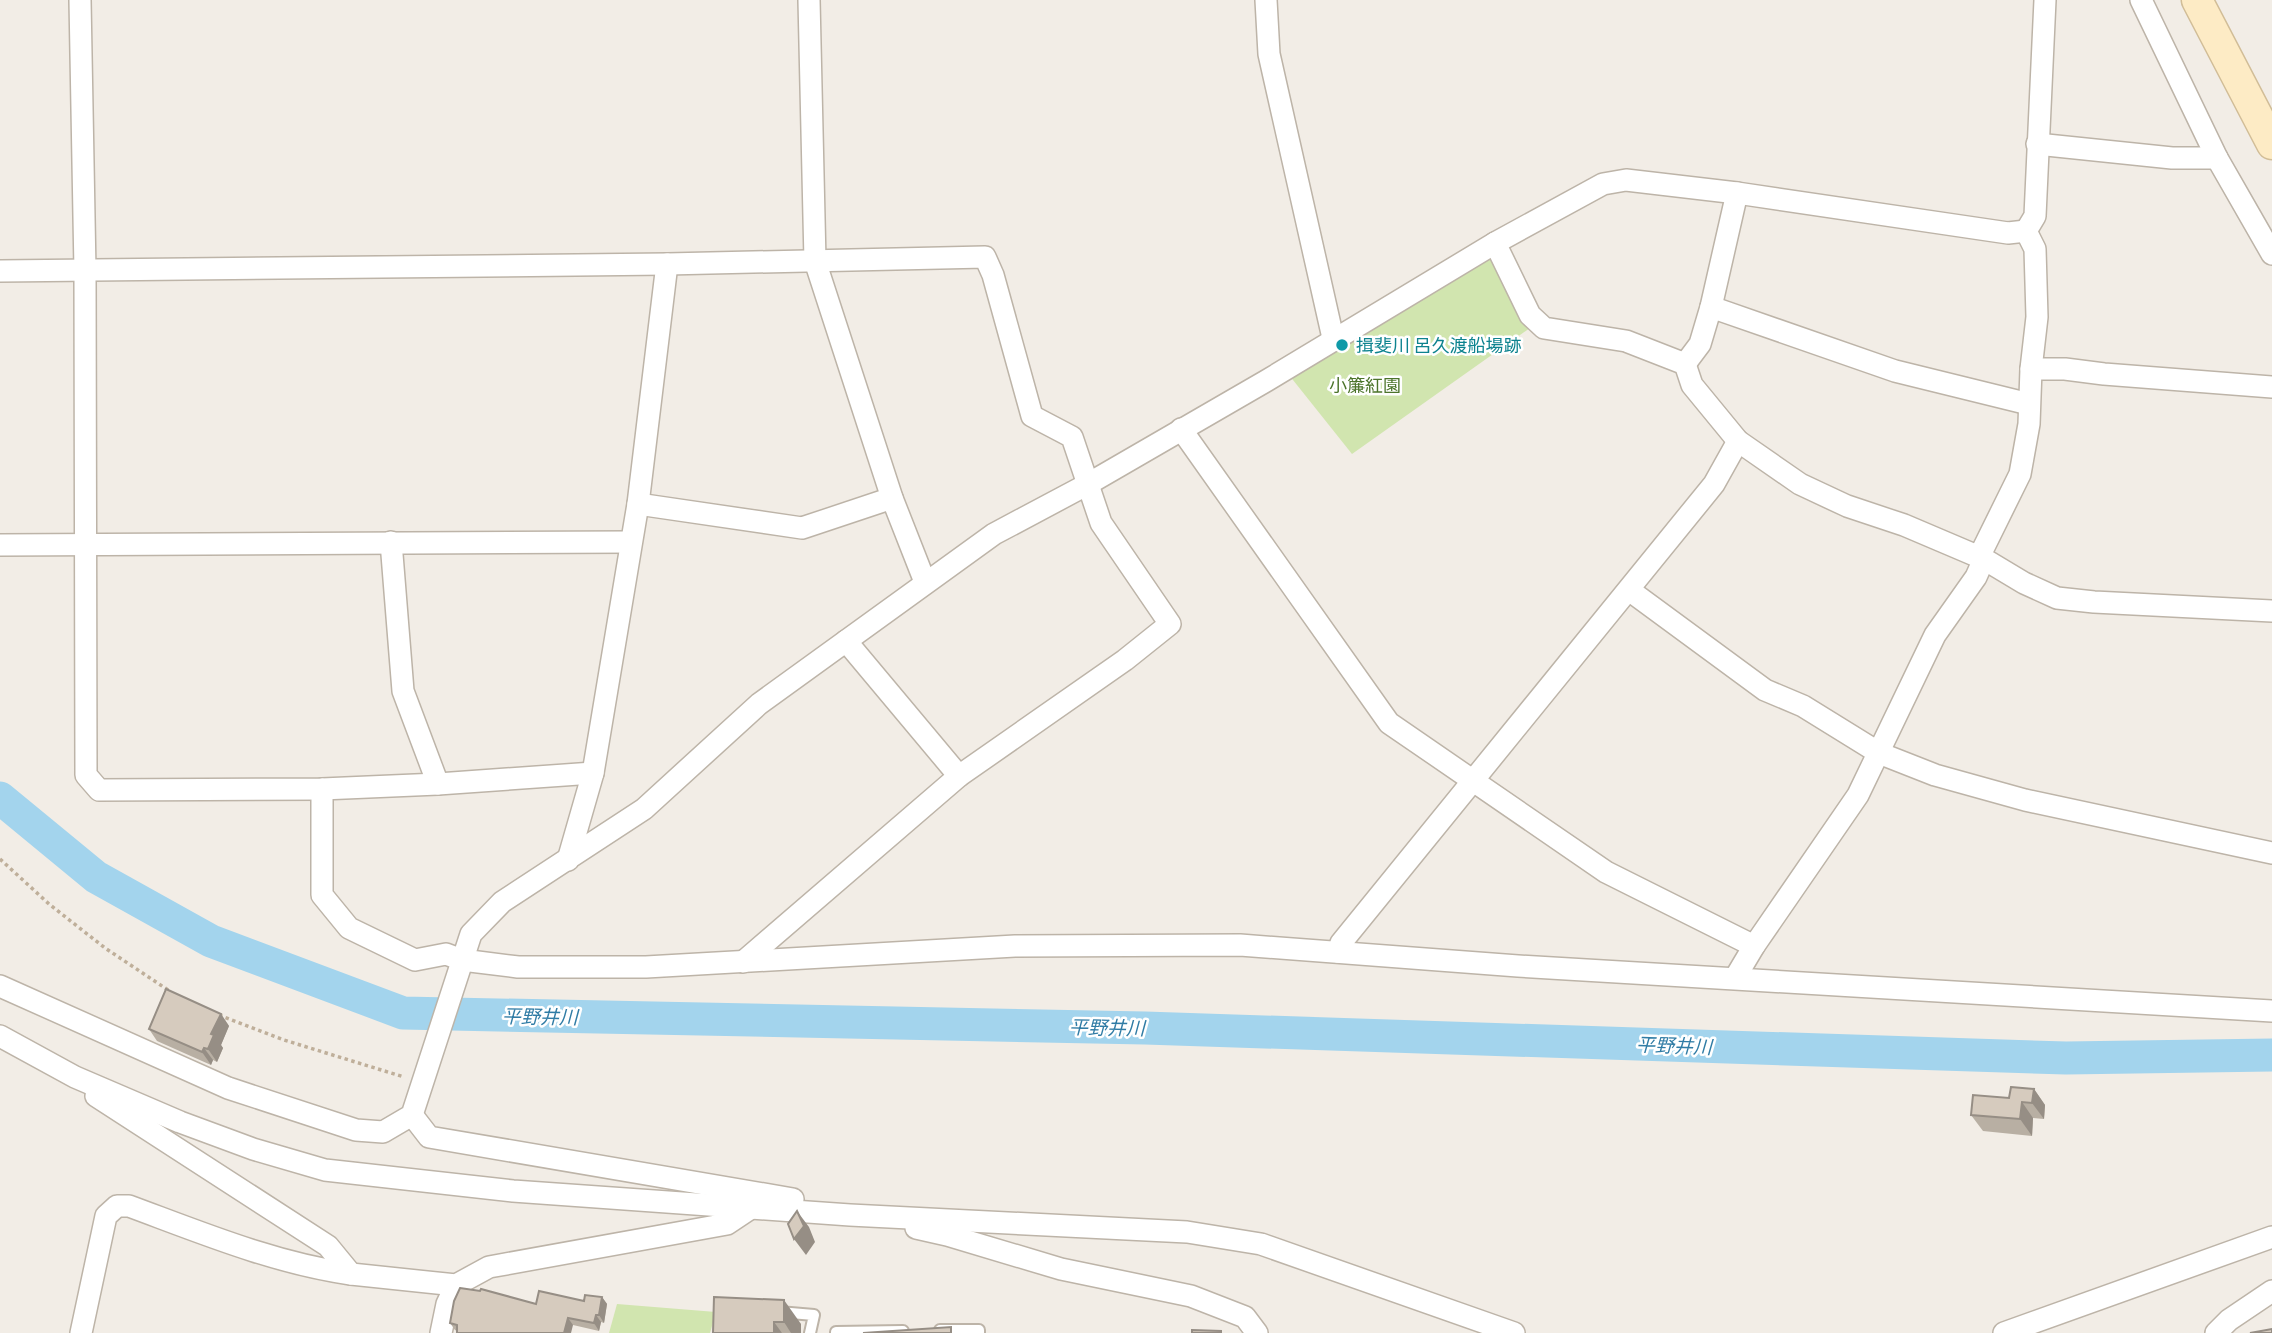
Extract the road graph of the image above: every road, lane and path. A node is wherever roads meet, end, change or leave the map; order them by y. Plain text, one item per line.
1 (80, 0) edge
2 (810, 0) edge
3 (1266, 0) edge
4 (2045, 0) edge
5 (2141, 0) edge
6 (2196, 0) edge
7 (2037, 144) junction
8 (2272, 144) edge
9 (2217, 158) junction
10 (1737, 193) junction
11 (2026, 231) junction
12 (1496, 243) junction
13 (2272, 254) edge
14 (815, 261) junction
15 (667, 264) junction
16 (0, 271) edge
17 (85, 271) junction
18 (1711, 307) junction
19 (1334, 338) junction
20 (1685, 364) junction
21 (2031, 369) junction
22 (2272, 387) edge
23 (2029, 404) junction
24 (1181, 429) junction
25 (1738, 441) junction
26 (1088, 484) junction
27 (892, 498) junction
28 (638, 504) junction
29 (391, 542) junction
30 (631, 542) junction
31 (87, 544) junction
32 (0, 545) edge
33 (1981, 558) junction
34 (925, 582) junction
35 (1629, 590) junction
36 (2272, 611) edge
37 (846, 641) junction
38 (1879, 753) junction
39 (593, 773) junction
40 (959, 776) junction
41 (1474, 780) junction
42 (438, 784) junction
43 (321, 789) junction
44 (2272, 853) edge
45 (0, 859) edge
46 (568, 860) junction
47 (1754, 947) junction
48 (1338, 952) junction
49 (743, 962) junction
50 (459, 967) junction
51 (1735, 978) junction
52 (0, 986) edge
53 (176, 994) edge
54 (211, 1011) edge
55 (2272, 1011) edge
56 (0, 1036) edge
57 (75, 1077) junction
58 (423, 1084) junction
59 (412, 1115) junction
60 (751, 1208) junction
61 (850, 1214) junction
62 (2272, 1237) edge
63 (351, 1274) junction
64 (456, 1285) junction
65 (2272, 1291) edge
66 (764, 1310) edge
67 (914, 1331) edge
68 (927, 1331) edge
69 (836, 1332) edge
70 (81, 1333) edge
71 (441, 1333) edge
72 (810, 1333) edge
73 (979, 1333) edge
74 (1257, 1333) edge
75 (1514, 1333) edge
76 (2004, 1333) edge
77 (2216, 1333) edge

1 - 17 street
2 - 14 street
3 - 19 street
4 - 7 street
5 - 9 street
6 - 8 main road
7 - 9 street
7 - 11 street
9 - 13 street
10 - 11 street
10 - 12 street
10 - 18 street
11 - 21 street
12 - 19 street
12 - 20 street
14 - 15 street
14 - 26 street
14 - 27 street
15 - 17 street
15 - 28 street
16 - 17 street
17 - 31 street
18 - 20 street
18 - 23 street
19 - 24 street
20 - 25 street
21 - 22 street
21 - 23 street
23 - 33 street
24 - 26 street
24 - 41 street
25 - 33 street
25 - 35 street
26 - 34 street
26 - 40 street
27 - 28 street
27 - 34 street
28 - 30 street
29 - 30 street
29 - 31 street
29 - 42 street
30 - 39 street
31 - 32 street
31 - 43 street
33 - 36 street
33 - 38 street
34 - 37 street
35 - 38 street
35 - 41 street
37 - 40 street
37 - 46 street
38 - 44 street
38 - 47 street
39 - 42 street
39 - 46 street
40 - 49 street
41 - 47 street
41 - 48 street
42 - 43 street
43 - 50 street
45 - 53 path
46 - 50 street
47 - 51 street
48 - 49 street
48 - 51 street
49 - 50 street
50 - 58 street
51 - 55 street
52 - 59 street
54 - 58 path
56 - 57 street
57 - 60 street
57 - 63 street
58 - 59 street
59 - 61 street
60 - 61 street
60 - 64 street
61 - 74 street
61 - 75 street
62 - 76 street
63 - 64 street
63 - 70 street
64 - 71 street
65 - 77 street
66 - 72 lane
67 - 69 lane
68 - 73 lane

